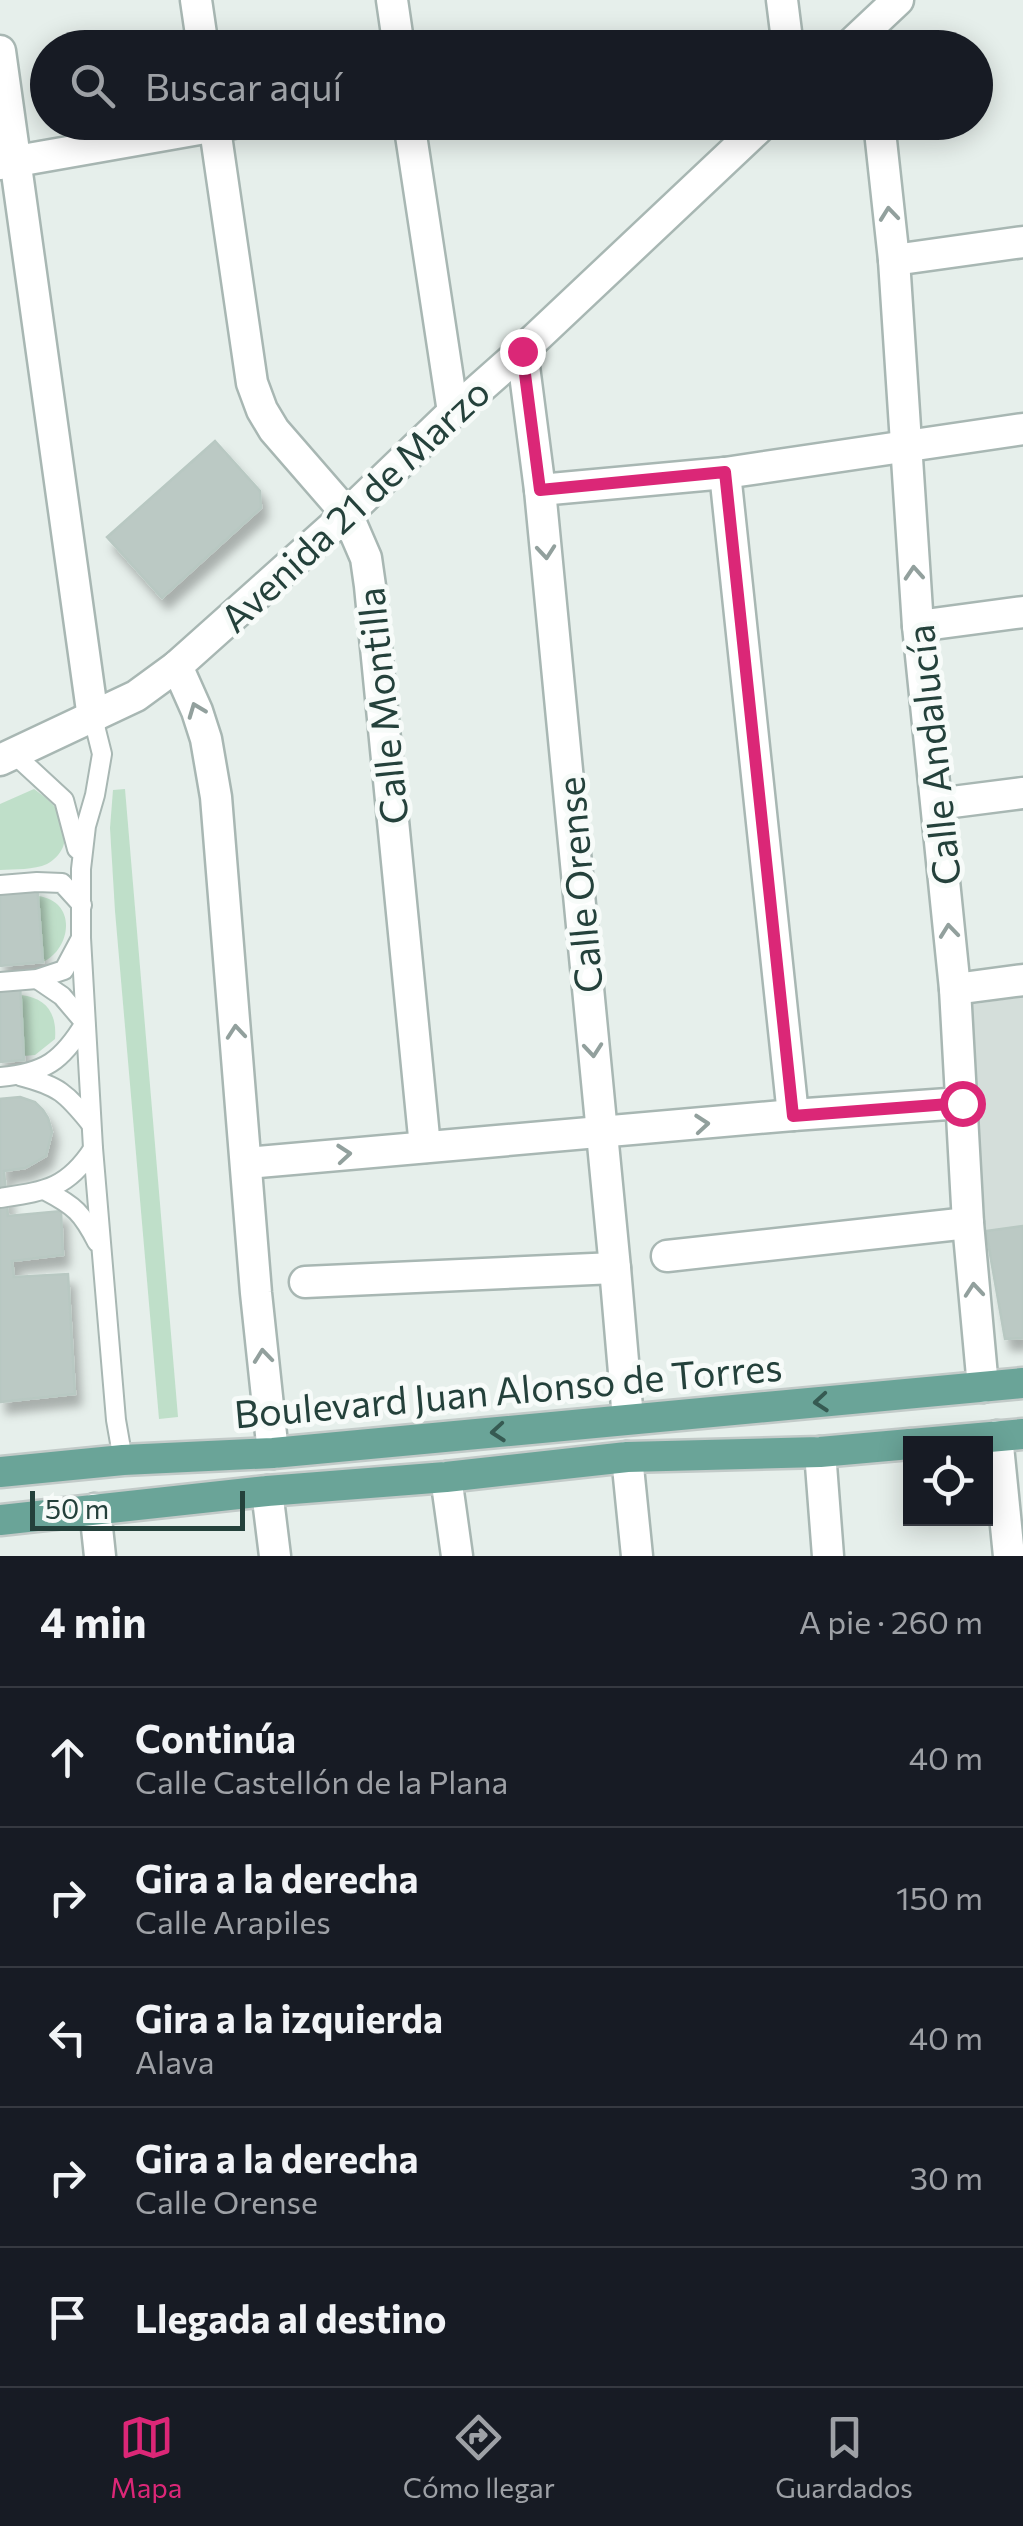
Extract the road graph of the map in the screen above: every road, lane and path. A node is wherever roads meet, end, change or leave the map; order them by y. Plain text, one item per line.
1 (196, 0) edge
2 (392, 0) edge
3 (782, 0) edge
4 (898, 0) edge
5 (200, 30) edge
6 (396, 30) edge
7 (786, 30) edge
8 (872, 30) edge
9 (0, 52) edge
10 (132, 140) edge
11 (225, 140) edge
12 (412, 140) edge
13 (746, 140) edge
14 (881, 140) edge
15 (7, 162) edge
16 (1023, 242) edge
17 (894, 260) junction
18 (522, 351) junction
19 (453, 412) junction
20 (1023, 430) edge
21 (905, 446) junction
22 (725, 472) junction
23 (540, 490) junction
24 (347, 514) junction
25 (1023, 612) edge
26 (918, 626) junction
27 (177, 666) junction
28 (93, 718) junction
29 (7, 757) edge
30 (1023, 792) edge
31 (937, 804) junction
32 (81, 869) junction
33 (37, 882) junction
34 (0, 885) edge
35 (82, 905) junction
36 (81, 938) junction
37 (38, 980) junction
38 (1023, 980) edge
39 (0, 982) edge
40 (955, 989) junction
41 (85, 1024) junction
42 (8, 1076) edge
43 (962, 1103) junction
44 (793, 1116) junction
45 (92, 1124) junction
46 (601, 1133) junction
47 (425, 1147) junction
48 (93, 1148) junction
49 (247, 1163) junction
50 (46, 1191) junction
51 (0, 1198) edge
52 (968, 1223) junction
53 (102, 1251) junction
54 (667, 1256) dead end
55 (615, 1268) junction
56 (305, 1282) dead end
57 (1023, 1384) edge
58 (982, 1387) junction
59 (892, 1395) junction
60 (628, 1420) junction
61 (1010, 1435) edge
62 (904, 1436) edge
63 (903, 1444) edge
64 (273, 1452) junction
65 (820, 1452) junction
66 (627, 1457) junction
67 (123, 1460) junction
68 (0, 1472) edge
69 (446, 1478) junction
70 (267, 1491) junction
71 (95, 1509) junction
72 (0, 1520) edge
73 (100, 1556) edge
74 (275, 1556) edge
75 (457, 1556) edge
76 (637, 1556) edge
77 (828, 1556) edge
78 (1008, 1556) edge

1 - 5 street
2 - 6 street
3 - 7 street
4 - 8 street
9 - 15 street
10 - 15 street
11 - 24 street, Calle Montilla
12 - 19 street
13 - 18 street, Avenida 21 de Marzo
17 -> 14 street, Calle Andalucía
15 - 28 street
16 - 17 street
17 - 21 street, Calle Andalucía
18 - 19 street, Avenida 21 de Marzo
18 - 23 street, Calle Orense
19 - 24 street, Avenida 21 de Marzo
20 - 21 street
21 - 22 street
26 -> 21 street, Calle Andalucía
22 - 23 street
22 - 44 street
23 -> 46 street, Calle Orense
24 - 27 street, Avenida 21 de Marzo
24 - 47 street, Calle Montilla
25 - 26 street
26 - 31 street, Calle Andalucía
27 - 28 street, Avenida 21 de Marzo
49 -> 27 street
28 - 29 street, Avenida 21 de Marzo
28 - 32 lane
29 - 32 lane
30 - 31 street
40 -> 31 street, Calle Andalucía
32 - 33 lane
32 - 35 lane
33 - 34 lane
33 - 35 lane
35 - 36 lane
36 - 37 lane
36 - 41 lane
37 - 39 lane
37 - 41 lane
38 - 40 street
40 - 43 street, Calle Andalucía
41 - 42 lane
41 - 45 lane
42 - 45 lane
43 - 44 street
43 - 52 street, Calle Andalucía
46 -> 44 street
45 - 48 lane
46 - 47 street
46 - 55 street, Calle Orense
49 -> 47 street
48 - 50 lane
48 - 53 lane
64 -> 49 street
50 - 51 lane
50 - 53 lane
52 - 54 street
58 -> 52 street, Calle Andalucía
53 - 67 lane
55 - 56 street
55 - 60 street, Calle Orense
57 - 58 main road, Boulevard Juan Alonso de Torres
58 - 59 main road, Boulevard Juan Alonso de Torres
59 -> 60 main road, Boulevard Juan Alonso de Torres
59 - 62 main road
60 -> 64 main road, Boulevard Juan Alonso de Torres
61 - 78 street
63 - 65 main road, Boulevard Juan Alonso de Torres
64 - 67 main road, Boulevard Juan Alonso de Torres
65 - 66 main road, Boulevard Juan Alonso de Torres
65 - 77 street
66 - 69 main road, Boulevard Juan Alonso de Torres
66 - 76 street
67 - 68 main road, Boulevard Juan Alonso de Torres
69 - 70 main road, Boulevard Juan Alonso de Torres
69 - 75 street
70 - 71 main road, Boulevard Juan Alonso de Torres
70 - 74 street
71 - 72 main road, Boulevard Juan Alonso de Torres
71 - 73 street

